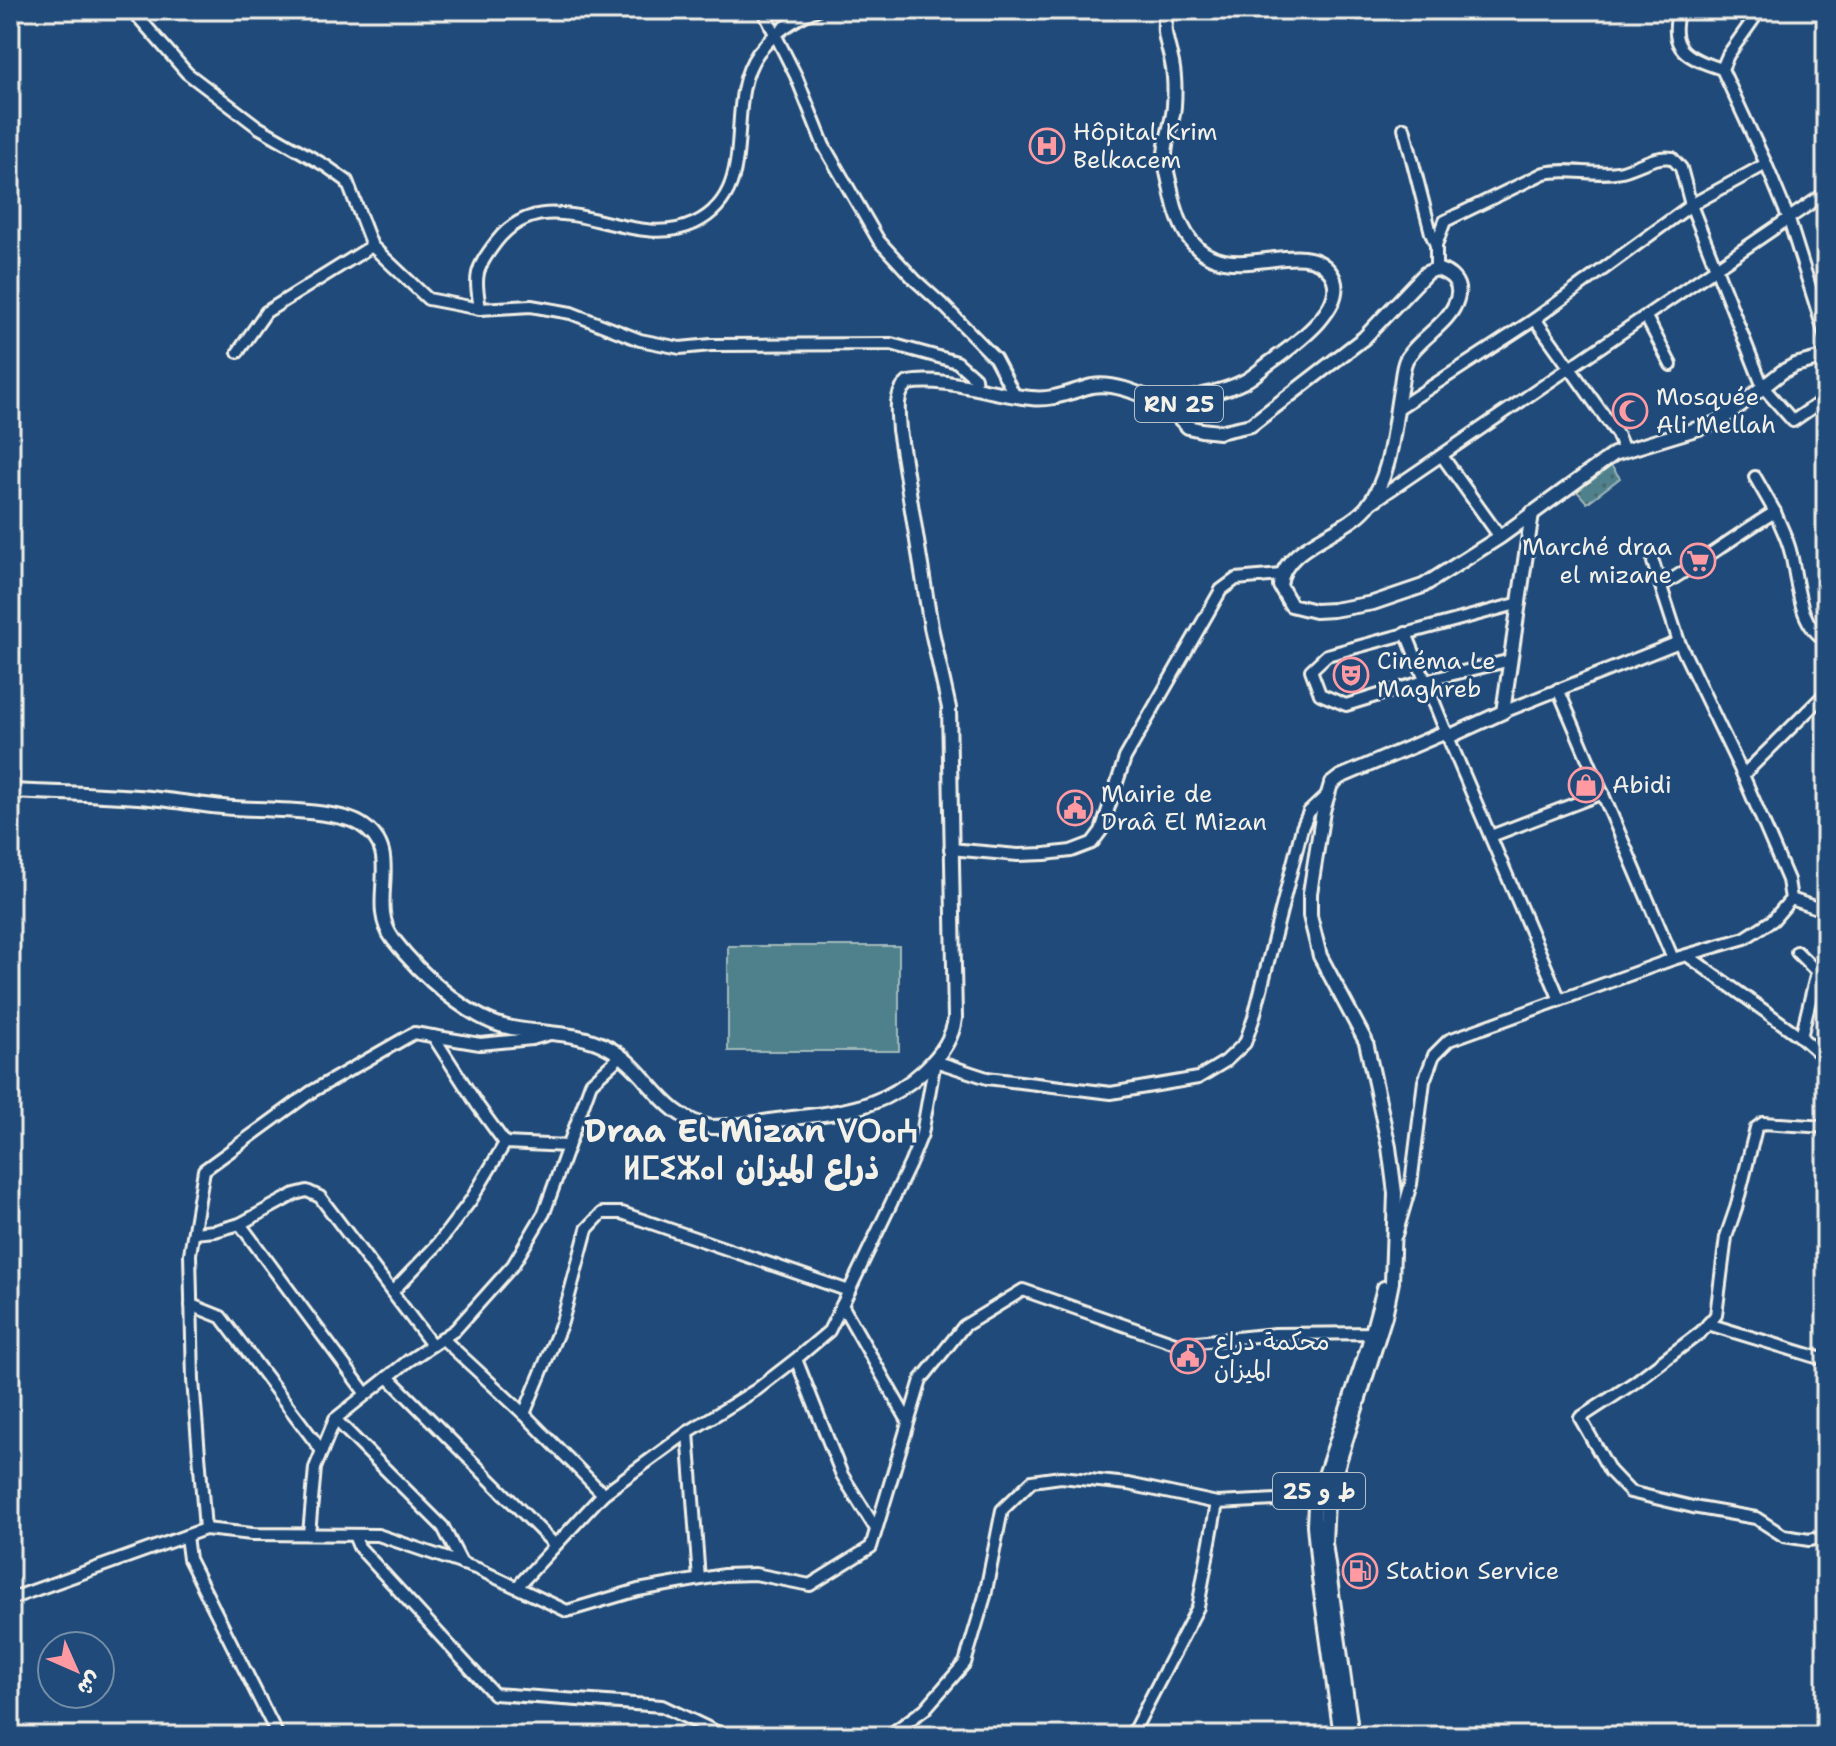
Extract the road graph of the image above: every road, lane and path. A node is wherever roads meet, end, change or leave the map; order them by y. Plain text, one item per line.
1 (132, 10) edge
2 (763, 10) edge
3 (816, 10) edge
4 (1167, 10) edge
5 (1679, 10) edge
6 (1760, 10) edge
7 (775, 36) junction
8 (1722, 69) junction
9 (1404, 128) dead end
10 (1766, 164) junction
11 (1826, 193) edge
12 (1691, 205) junction
13 (1788, 217) junction
14 (1436, 245) junction
15 (372, 246) junction
16 (1716, 266) junction
17 (1436, 269) junction
18 (480, 309) junction
19 (1646, 317) junction
20 (1535, 319) junction
21 (1826, 338) edge
22 (238, 352) dead end
23 (1826, 357) edge
24 (1671, 365) dead end
25 (1568, 369) junction
26 (1763, 387) junction
27 (976, 388) junction
28 (1014, 394) junction
29 (1826, 398) edge
30 (1176, 409) junction
31 (1397, 409) junction
32 (1624, 450) junction
33 (1442, 456) junction
34 (1755, 477) dead end
35 (1368, 505) junction
36 (1775, 512) junction
37 (1532, 513) junction
38 (1500, 537) junction
39 (1653, 562) dead end
40 (1281, 575) junction
41 (1661, 586) junction
42 (1520, 603) junction
43 (1406, 633) junction
44 (1826, 640) edge
45 (1679, 642) junction
46 (1511, 660) junction
47 (1425, 681) junction
48 (1558, 689) junction
49 (1826, 693) edge
50 (1503, 712) junction
51 (1447, 734) junction
52 (1743, 775) junction
53 (10, 791) edge
54 (1603, 793) junction
55 (1327, 795) junction
56 (1491, 836) junction
57 (950, 849) junction
58 (1791, 899) junction
59 (1826, 911) edge
60 (1797, 952) dead end
61 (1688, 956) junction
62 (1673, 959) junction
63 (1813, 995) junction
64 (1826, 999) edge
65 (1560, 1000) junction
66 (551, 1033) junction
67 (433, 1036) junction
68 (1801, 1037) junction
69 (621, 1056) junction
70 (1826, 1059) edge
71 (935, 1061) junction
72 (1826, 1127) edge
73 (505, 1143) junction
74 (568, 1146) junction
75 (240, 1224) junction
76 (194, 1233) junction
77 (1394, 1248) junction
78 (849, 1291) junction
79 (392, 1292) junction
80 (191, 1305) junction
81 (842, 1305) junction
82 (1708, 1324) junction
83 (1376, 1333) junction
84 (437, 1342) junction
85 (796, 1359) junction
86 (1826, 1360) edge
87 (388, 1377) junction
88 (366, 1394) junction
89 (524, 1414) junction
90 (335, 1419) junction
91 (908, 1421) junction
92 (688, 1432) junction
93 (322, 1451) junction
94 (603, 1494) junction
95 (1317, 1498) junction
96 (1217, 1503) junction
97 (205, 1529) junction
98 (876, 1529) junction
99 (309, 1534) junction
100 (354, 1535) junction
101 (186, 1536) junction
102 (1826, 1537) edge
103 (555, 1545) junction
104 (462, 1564) junction
105 (699, 1579) junction
106 (517, 1587) junction
107 (10, 1599) edge
108 (278, 1736) edge
109 (725, 1736) edge
110 (888, 1736) edge
111 (1131, 1736) edge
112 (1341, 1736) edge
113 (1352, 1736) edge

1 - 15 street
2 - 7 street
3 - 7 street
4 - 30 main road, RN 25
5 - 8 street
6 - 8 street
7 - 18 street
7 - 28 street
8 - 10 street
9 - 14 street
10 - 12 street
10 - 13 street
11 - 13 street
12 - 14 street
12 - 16 street
12 - 20 street
13 - 16 street
13 - 21 street
14 - 17 street
15 - 18 street
15 - 22 street
16 - 19 street
16 - 26 street
17 - 30 main road, RN 25
17 - 31 main road
18 - 27 street
19 - 24 street
19 - 25 street
20 - 25 street
20 - 31 street
23 - 26 main road
25 - 32 street
25 - 33 street
26 - 29 street
26 - 32 main road
27 - 28 main road
27 - 57 main road
28 - 30 main road
31 - 35 main road
32 - 37 main road
33 - 35 street
33 - 38 street
34 - 36 street
35 - 40 main road
36 - 41 street
36 - 44 street
37 - 38 main road
37 - 42 main road
38 - 40 main road
39 - 41 street
40 - 57 street
41 - 45 street
42 - 43 street
42 - 46 main road
43 - 47 street
43 - 47 street
45 - 48 street
45 - 52 street
46 - 47 street
46 - 50 main road
47 - 51 street
48 - 50 street
48 - 54 street
49 - 52 street
50 - 51 main road
51 - 55 main road
51 - 56 street
52 - 58 street
53 - 66 main road
54 - 56 street
54 - 62 street
55 - 71 street
55 - 77 main road
56 - 65 street
57 - 71 main road
58 - 59 street
58 - 61 street
60 - 63 street
61 - 62 street
61 - 68 street
62 - 65 street
63 - 64 street
63 - 68 street
65 - 77 street
66 - 67 street
66 - 69 main road
67 - 73 street
67 - 76 street
68 - 70 street
69 - 71 main road
69 - 74 street
71 - 78 street
72 - 82 street
73 - 74 street
73 - 79 street
74 - 84 street
75 - 76 street
75 - 79 street
75 - 88 street
76 - 80 street
77 - 83 main road
78 - 81 street
78 - 89 street
79 - 84 street
80 - 93 street
80 - 97 street
81 - 85 street
81 - 91 street
82 - 86 street
82 - 102 street
83 - 91 street
83 - 95 main road, ط و 25
83 - 113 main road
84 - 87 street
84 - 89 street
85 - 92 street
85 - 98 street
87 - 88 street
87 - 103 street
88 - 90 street
89 - 94 street
90 - 93 street
90 - 104 street
91 - 98 street
92 - 94 street
92 - 105 street
93 - 99 street
94 - 103 street
95 - 96 street
95 - 112 main road, ط و 25
96 - 110 street
96 - 111 street
97 - 99 street
97 - 101 street
98 - 105 street
99 - 100 street
100 - 104 street
100 - 109 street
101 - 107 street
101 - 108 street
103 - 106 street
104 - 106 street
105 - 106 street

